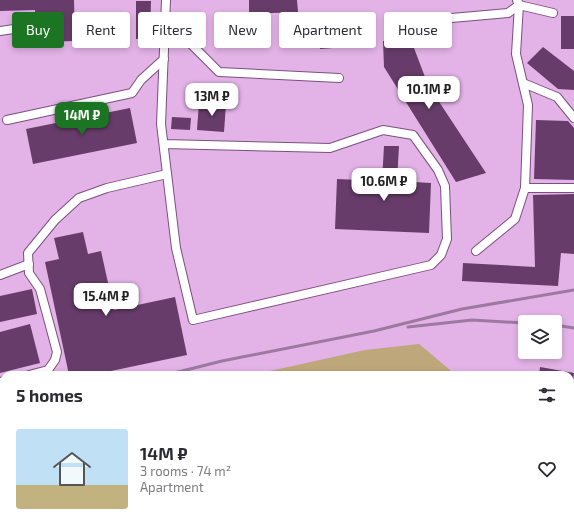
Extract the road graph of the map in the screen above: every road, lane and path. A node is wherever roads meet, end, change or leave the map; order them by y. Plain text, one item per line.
1 (166, 0) edge
2 (518, 3) edge
3 (165, 12) edge
4 (553, 13) dead end
5 (452, 18) edge
6 (12, 29) edge
7 (0, 31) edge
8 (164, 48) edge
9 (195, 48) edge
10 (164, 59) junction
11 (339, 78) dead end
12 (523, 83) junction
13 (574, 118) edge
14 (7, 120) dead end
15 (164, 144) junction
16 (167, 174) junction
17 (524, 188) junction
18 (574, 188) edge
19 (476, 251) dead end
20 (29, 264) junction
21 (0, 275) edge
22 (44, 371) edge

1 - 3 lane
2 - 4 lane
2 - 5 lane
2 - 12 lane
6 - 7 lane
8 - 10 lane
9 - 11 lane
10 - 14 lane
10 - 15 lane
12 - 13 lane
12 - 17 lane
15 - 16 lane
15 - 16 lane
16 - 20 lane
17 - 18 lane
17 - 19 lane
20 - 21 lane
20 - 22 lane

